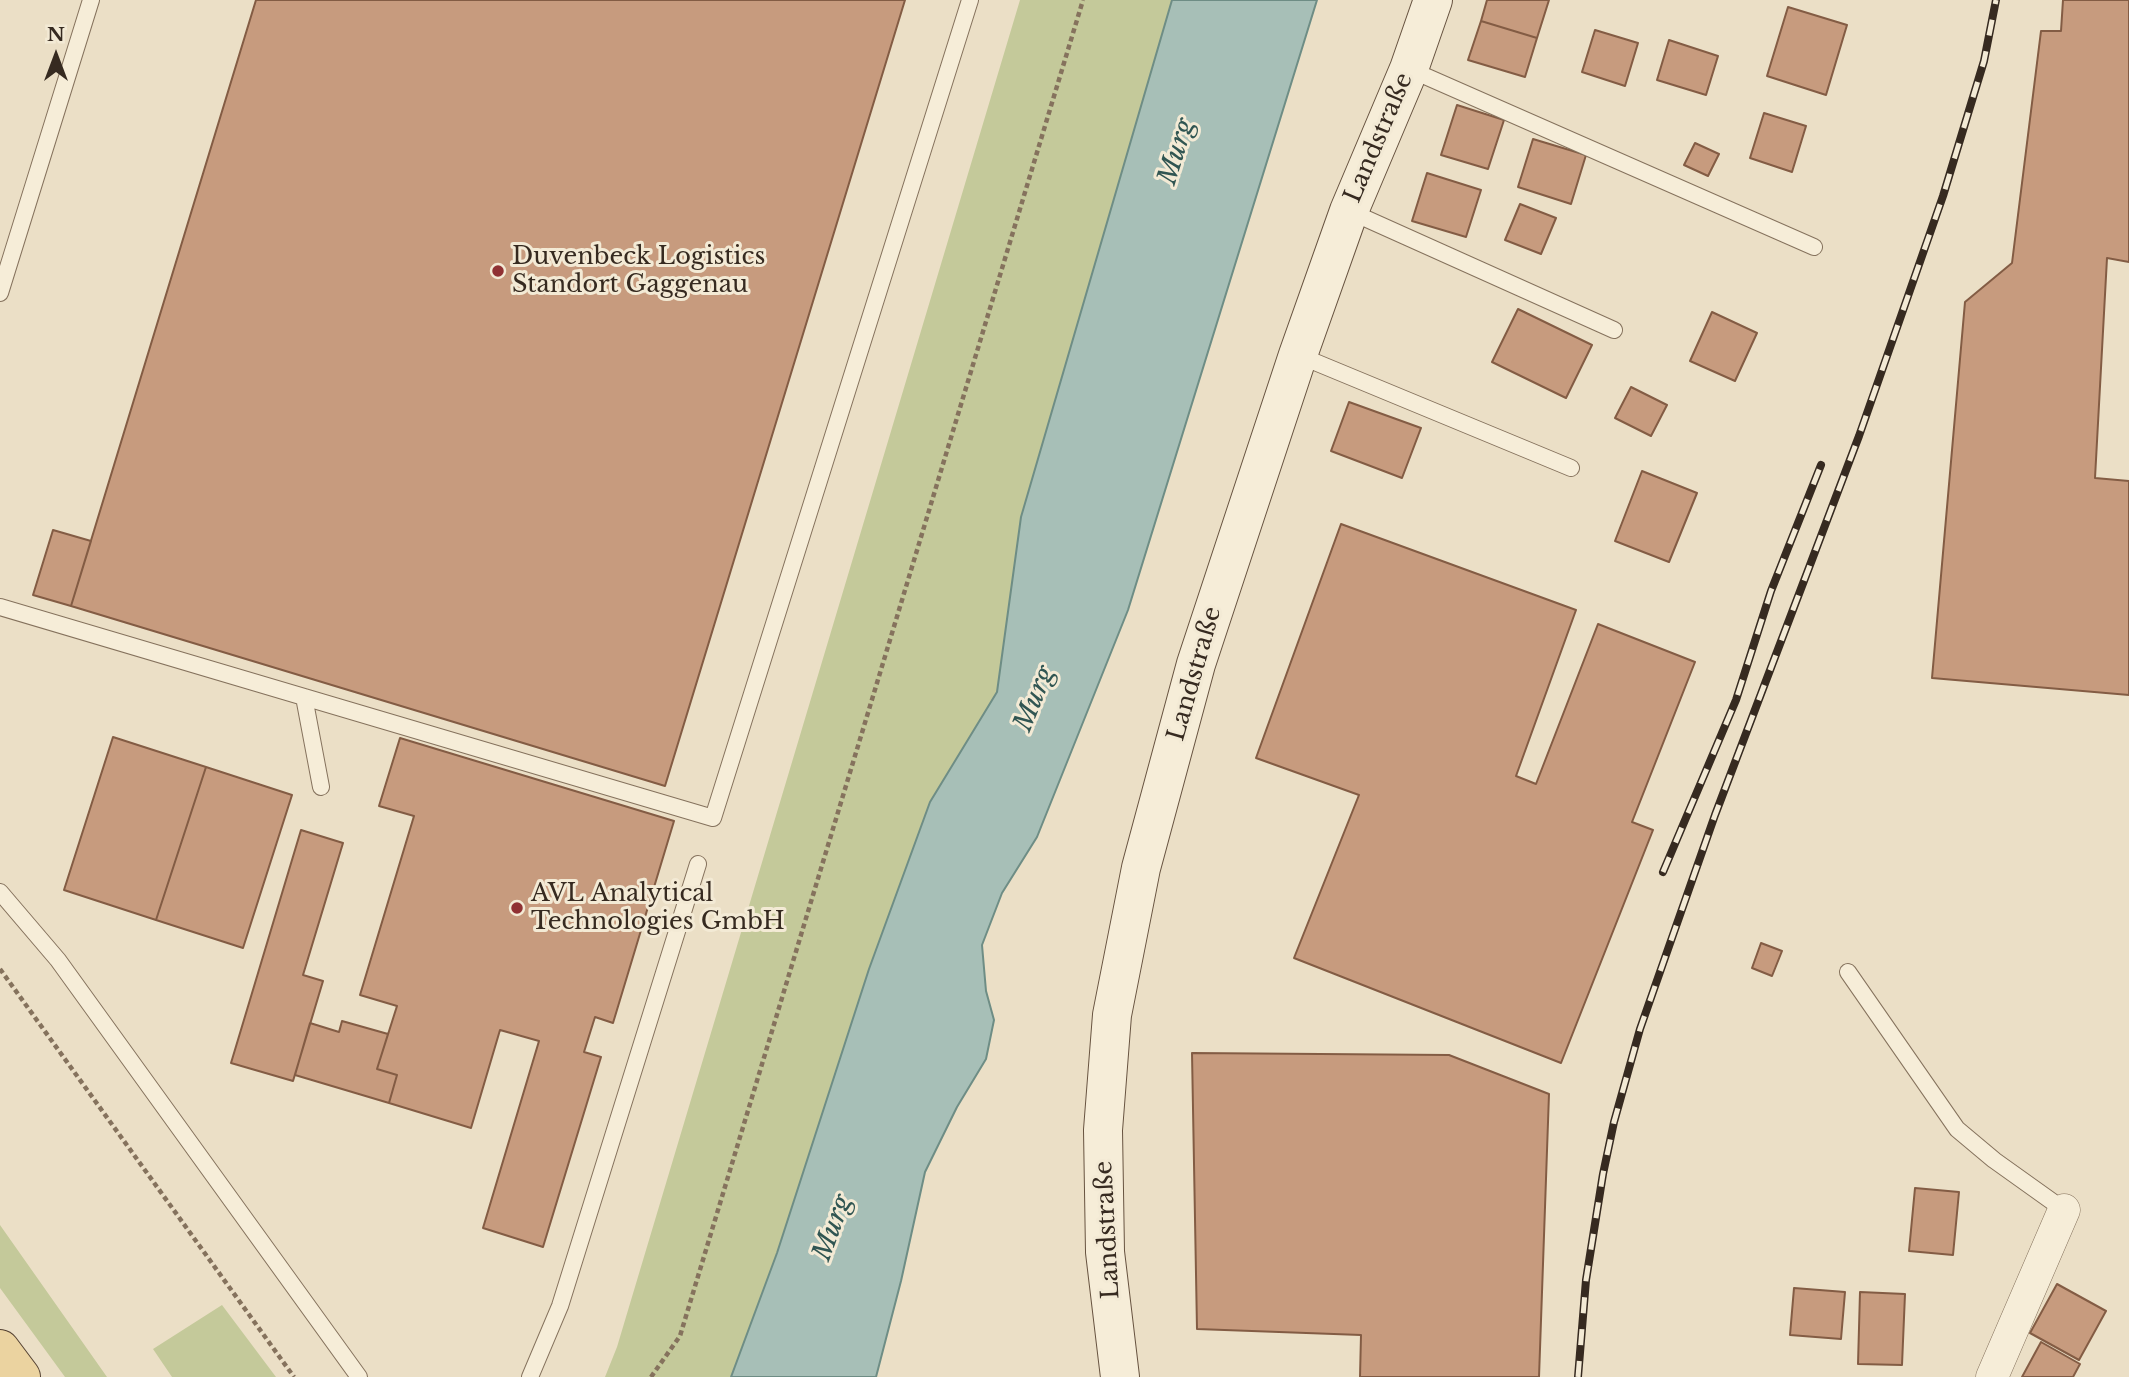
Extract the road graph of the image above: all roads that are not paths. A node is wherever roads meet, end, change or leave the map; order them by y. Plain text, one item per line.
1 (91, 0) edge
2 (970, 0) edge
3 (1433, 0) edge
4 (1409, 69) junction
5 (1349, 211) junction
6 (1814, 247) dead end
7 (0, 293) edge
8 (1614, 330) dead end
9 (1297, 355) junction
10 (1571, 468) dead end
11 (0, 607) edge
12 (304, 697) junction
13 (321, 787) dead end
14 (698, 864) dead end
15 (0, 892) edge
16 (1848, 972) dead end
17 (2064, 1210) joint
18 (0, 1349) edge
19 (21, 1377) edge
20 (359, 1377) edge
21 (530, 1377) edge
22 (1121, 1377) edge
23 (1992, 1377) edge

1 - 7 lane
2 - 12 lane
3 - 4 street, Landstraße
4 - 5 street, Landstraße
4 - 6 lane
5 - 8 lane
5 - 9 street, Landstraße
9 - 10 lane
9 - 22 street, Landstraße
11 - 12 lane
12 - 13 lane
14 - 21 lane
15 - 20 lane
16 - 17 lane
17 - 23 street
18 - 19 main road

